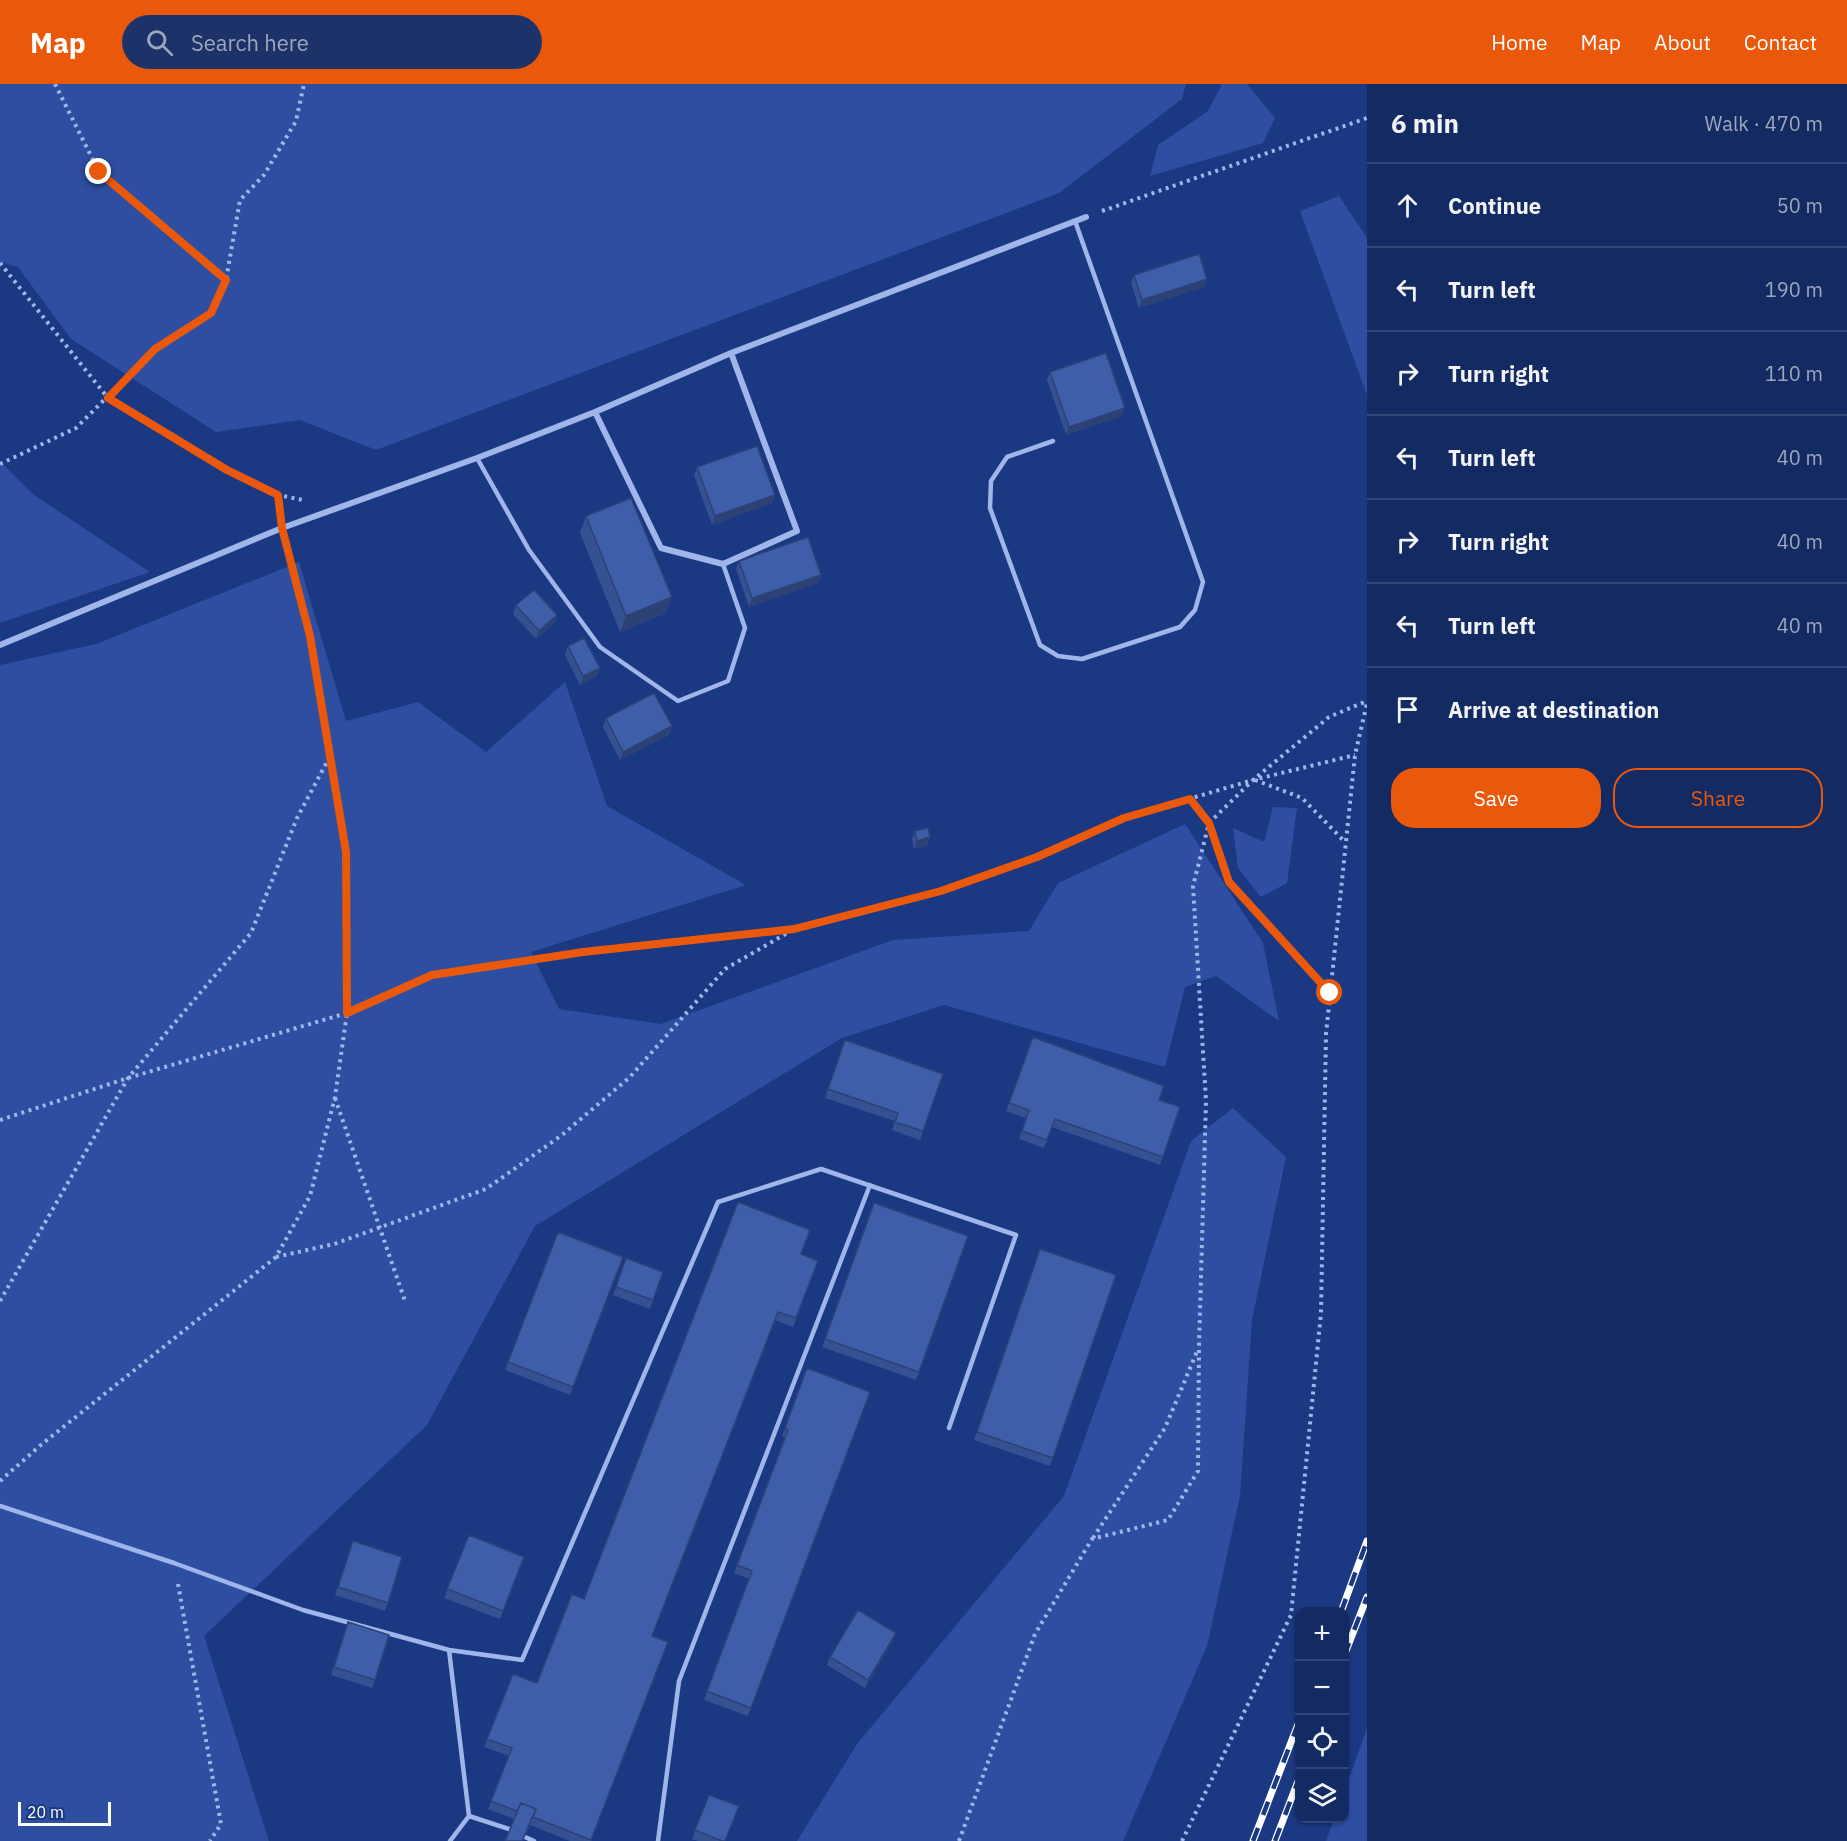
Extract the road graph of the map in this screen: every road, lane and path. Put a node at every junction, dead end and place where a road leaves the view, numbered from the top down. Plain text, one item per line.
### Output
1 (55, 84) edge
2 (304, 84) edge
3 (1367, 118) edge
4 (1086, 217) joint
5 (1075, 221) junction
6 (0, 263) edge
7 (226, 280) junction
8 (730, 352) junction
9 (108, 398) junction
10 (595, 412) junction
11 (1053, 441) dead end
12 (477, 458) junction
13 (0, 464) edge
14 (282, 528) junction
15 (723, 564) junction
16 (0, 645) edge
17 (1367, 702) edge
18 (1355, 755) junction
19 (329, 760) junction
20 (1253, 780) junction
21 (1190, 799) junction
22 (1209, 823) junction
23 (1346, 843) junction
24 (794, 929) junction
25 (1330, 993) junction
26 (347, 1013) junction
27 (128, 1078) junction
28 (335, 1097) junction
29 (0, 1120) edge
30 (870, 1185) junction
31 (379, 1227) junction
32 (276, 1257) junction
33 (0, 1301) edge
34 (405, 1301) dead end
35 (1199, 1347) junction
36 (950, 1428) dead end
37 (0, 1480) edge
38 (0, 1506) edge
39 (1092, 1539) junction
40 (174, 1563) junction
41 (449, 1650) junction
42 (469, 1816) junction
43 (512, 1830) edge
44 (525, 1837) edge
45 (210, 1841) edge
46 (450, 1841) edge
47 (534, 1841) edge
48 (658, 1841) edge
49 (958, 1841) edge
50 (1182, 1841) edge

1 - 7 path
2 - 7 path
3 - 4 path
4 - 5 street
5 - 8 street
5 - 11 lane
6 - 9 path
7 - 9 path
8 - 10 street
8 - 15 street
9 - 13 path
9 - 14 path
10 - 12 street
10 - 15 street
12 - 14 street
12 - 15 lane
14 - 16 street
14 - 19 path
17 - 18 path
17 - 20 path
18 - 20 path
18 - 23 path
19 - 26 path
19 - 27 path
20 - 21 path
20 - 22 path
20 - 23 path
21 - 22 path
21 - 24 path
22 - 25 path
22 - 35 path
23 - 25 path
24 - 26 path
24 - 31 path
25 - 50 path
26 - 27 path
26 - 28 path
27 - 29 path
27 - 33 path
28 - 31 path
28 - 32 path
30 - 36 lane
30 - 41 lane
30 - 48 lane
31 - 32 path
31 - 34 path
32 - 37 path
35 - 39 path
35 - 39 path
38 - 40 lane
39 - 49 path
40 - 41 lane
40 - 45 path
41 - 42 lane
42 - 43 lane
42 - 46 lane
44 - 47 lane

